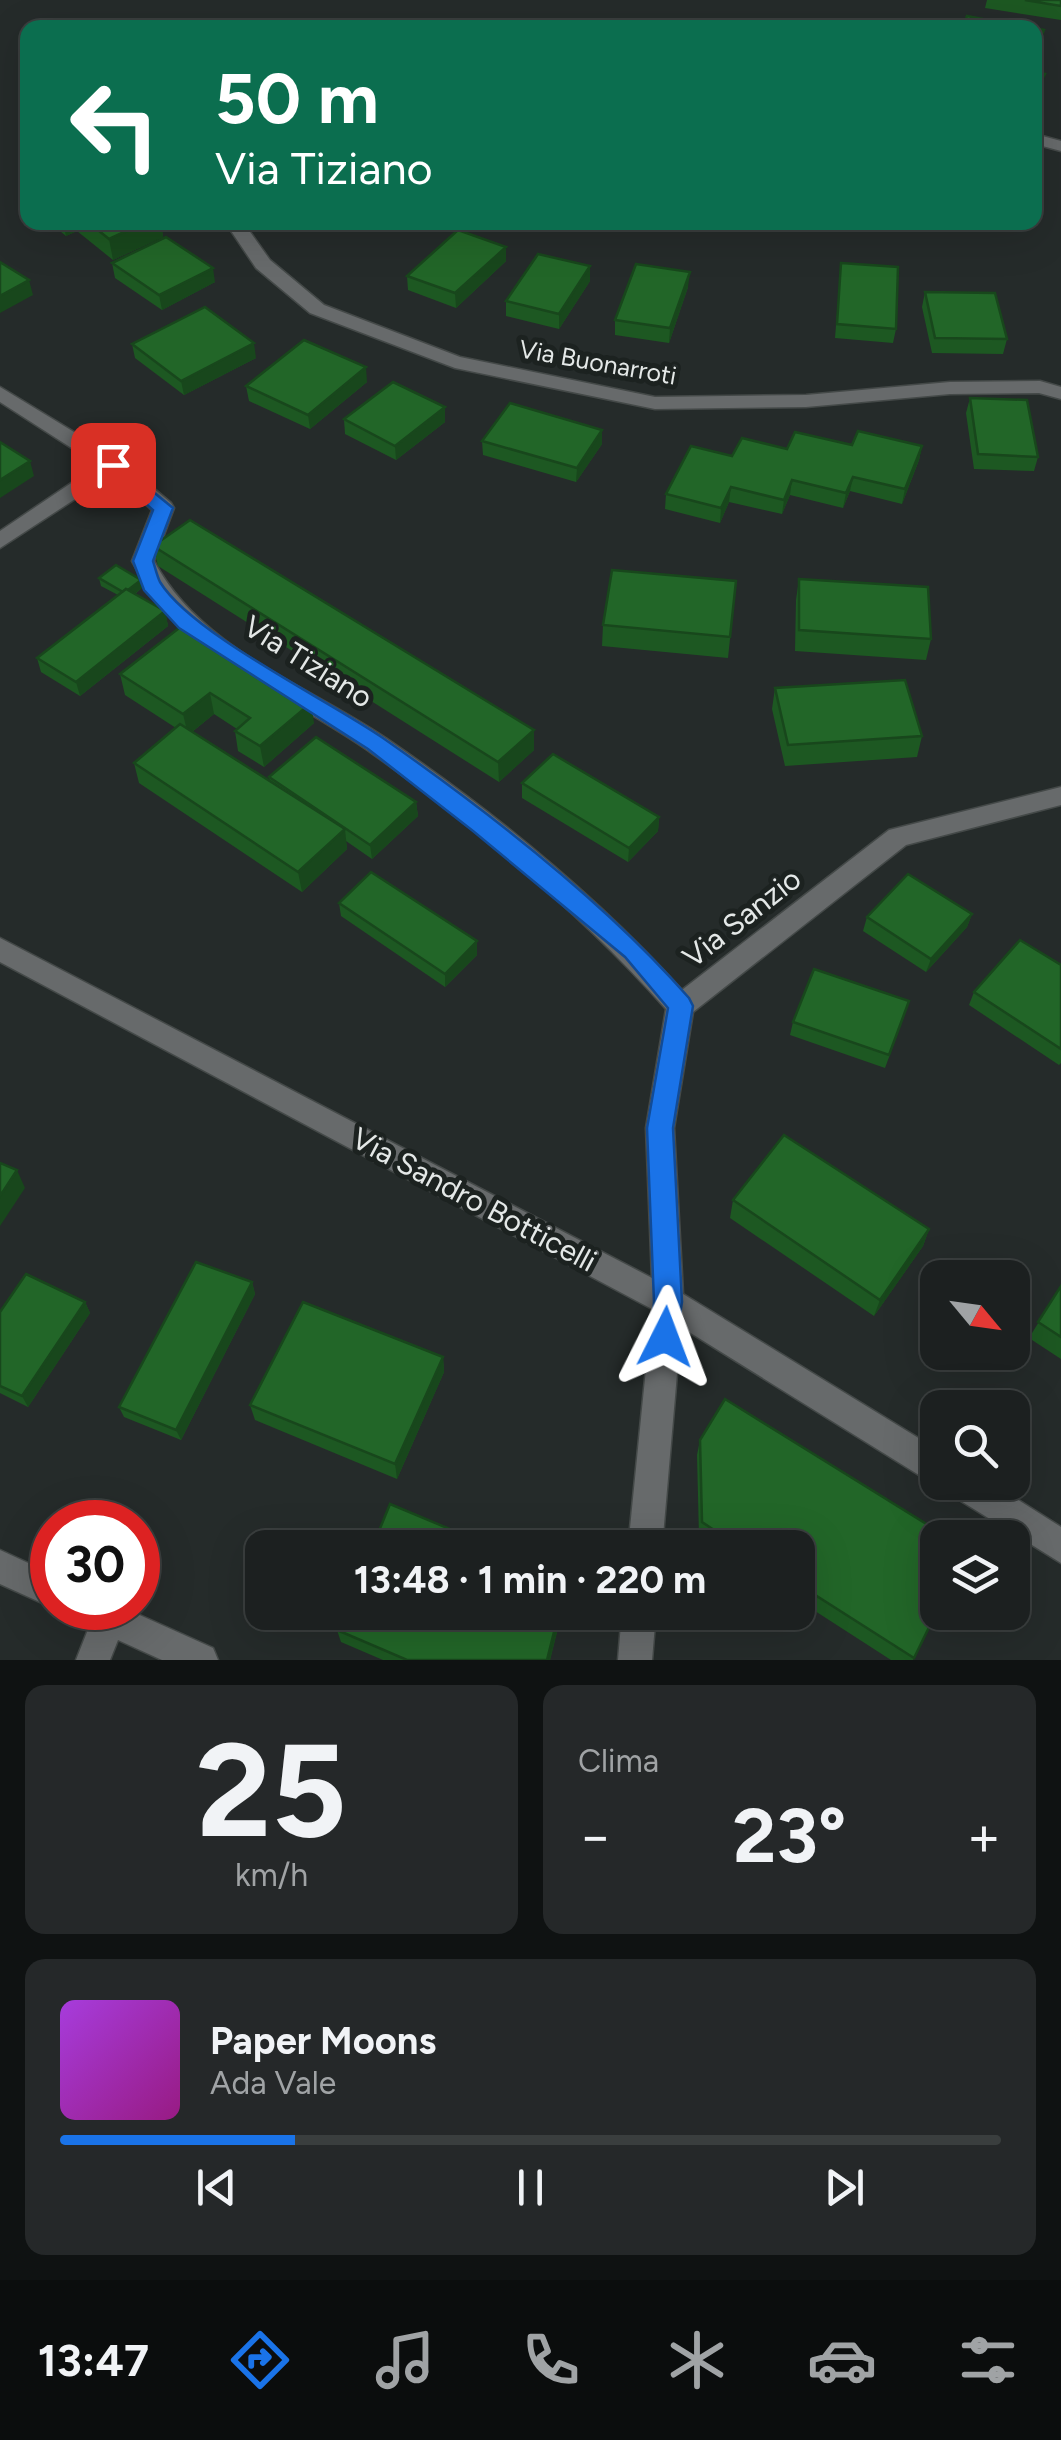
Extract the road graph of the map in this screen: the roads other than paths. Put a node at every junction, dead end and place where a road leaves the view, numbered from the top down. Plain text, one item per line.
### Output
1 (239, 230) edge
2 (1061, 393) edge
3 (0, 394) edge
4 (113, 465) junction
5 (0, 541) edge
6 (1061, 796) edge
7 (0, 949) edge
8 (680, 1006) junction
9 (668, 1302) junction
10 (920, 1458) edge
11 (988, 1500) edge
12 (647, 1530) edge
13 (1061, 1546) edge
14 (0, 1567) edge
15 (30, 1581) edge
16 (96, 1630) edge
17 (135, 1630) edge
18 (638, 1630) edge
19 (92, 1660) edge
20 (201, 1660) edge
21 (635, 1660) edge

1 - 2 street, Via Buonarroti
3 - 4 street, Via Tiziano
4 - 5 street
4 - 8 street, Via Tiziano
6 - 8 street, Via Sanzio
7 - 9 street, Via Sandro Botticelli
8 - 9 street, Via Sanzio
9 - 10 street, Via Sandro Botticelli
9 - 12 street, Via Sanzio
11 - 13 street
14 - 15 street
16 - 19 street
17 - 20 street
18 - 21 street

